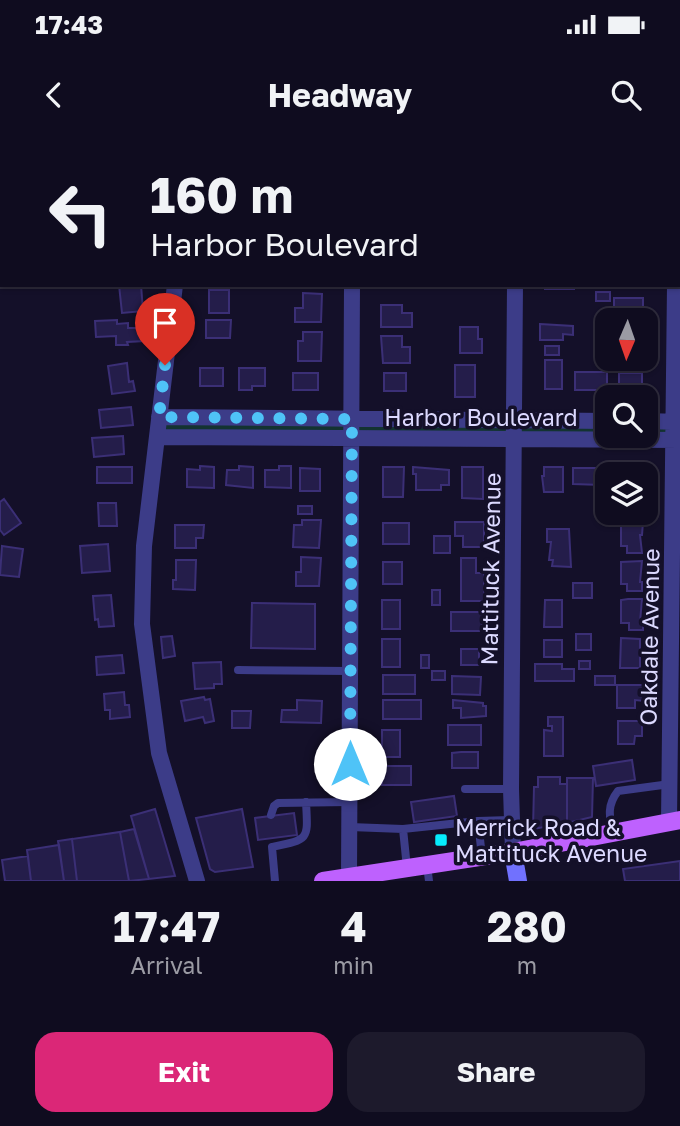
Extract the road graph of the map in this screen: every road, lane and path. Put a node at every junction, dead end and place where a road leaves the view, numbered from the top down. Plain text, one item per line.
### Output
1 (175, 287) edge
2 (352, 287) edge
3 (514, 287) edge
4 (675, 287) edge
5 (159, 417) junction
6 (352, 419) junction
7 (514, 420) junction
8 (595, 421) edge
9 (658, 421) edge
10 (677, 422) edge
11 (157, 437) junction
12 (352, 439) junction
13 (514, 439) junction
14 (677, 440) edge
15 (238, 670) dead end
16 (350, 671) junction
17 (670, 783) junction
18 (465, 789) dead end
19 (511, 789) junction
20 (306, 802) junction
21 (349, 802) junction
22 (271, 816) dead end
23 (512, 820) junction
24 (478, 821) junction
25 (675, 821) edge
26 (349, 827) junction
27 (402, 829) junction
28 (613, 833) junction
29 (513, 852) junction
30 (482, 857) junction
31 (407, 868) junction
32 (428, 873) edge
33 (349, 879) edge
34 (197, 881) edge
35 (275, 881) edge
36 (323, 881) edge
37 (518, 881) edge

1 - 5 street
2 - 6 street
3 - 7 street, Mattituck Avenue
4 - 10 street, Oakdale Avenue
5 - 6 street, Harbor Boulevard
5 - 11 street
6 - 7 street, Harbor Boulevard
6 - 12 street
7 - 8 street, Harbor Boulevard
7 - 13 street, Mattituck Avenue
9 - 10 street
10 - 14 street, Oakdale Avenue
11 - 12 street, Harbor Boulevard
11 - 34 street
12 - 13 street, Harbor Boulevard
12 - 16 street
13 - 14 street, Harbor Boulevard
13 - 19 street, Mattituck Avenue
14 - 17 street, Oakdale Avenue
15 - 16 lane
16 - 21 street
17 - 25 street, Oakdale Avenue
17 - 28 lane
18 - 19 lane
19 - 23 street, Mattituck Avenue
20 - 21 lane
20 - 22 lane
20 - 35 lane
21 - 26 street
23 - 24 lane
23 - 29 street, Mattituck Avenue
24 - 27 lane
24 - 30 lane
25 - 28 main road
26 - 27 lane
26 - 33 street
27 - 31 lane
28 - 29 main road
29 - 30 main road
29 - 37 street
30 - 32 main road
31 - 32 main road
31 - 33 main road
33 - 36 main road

